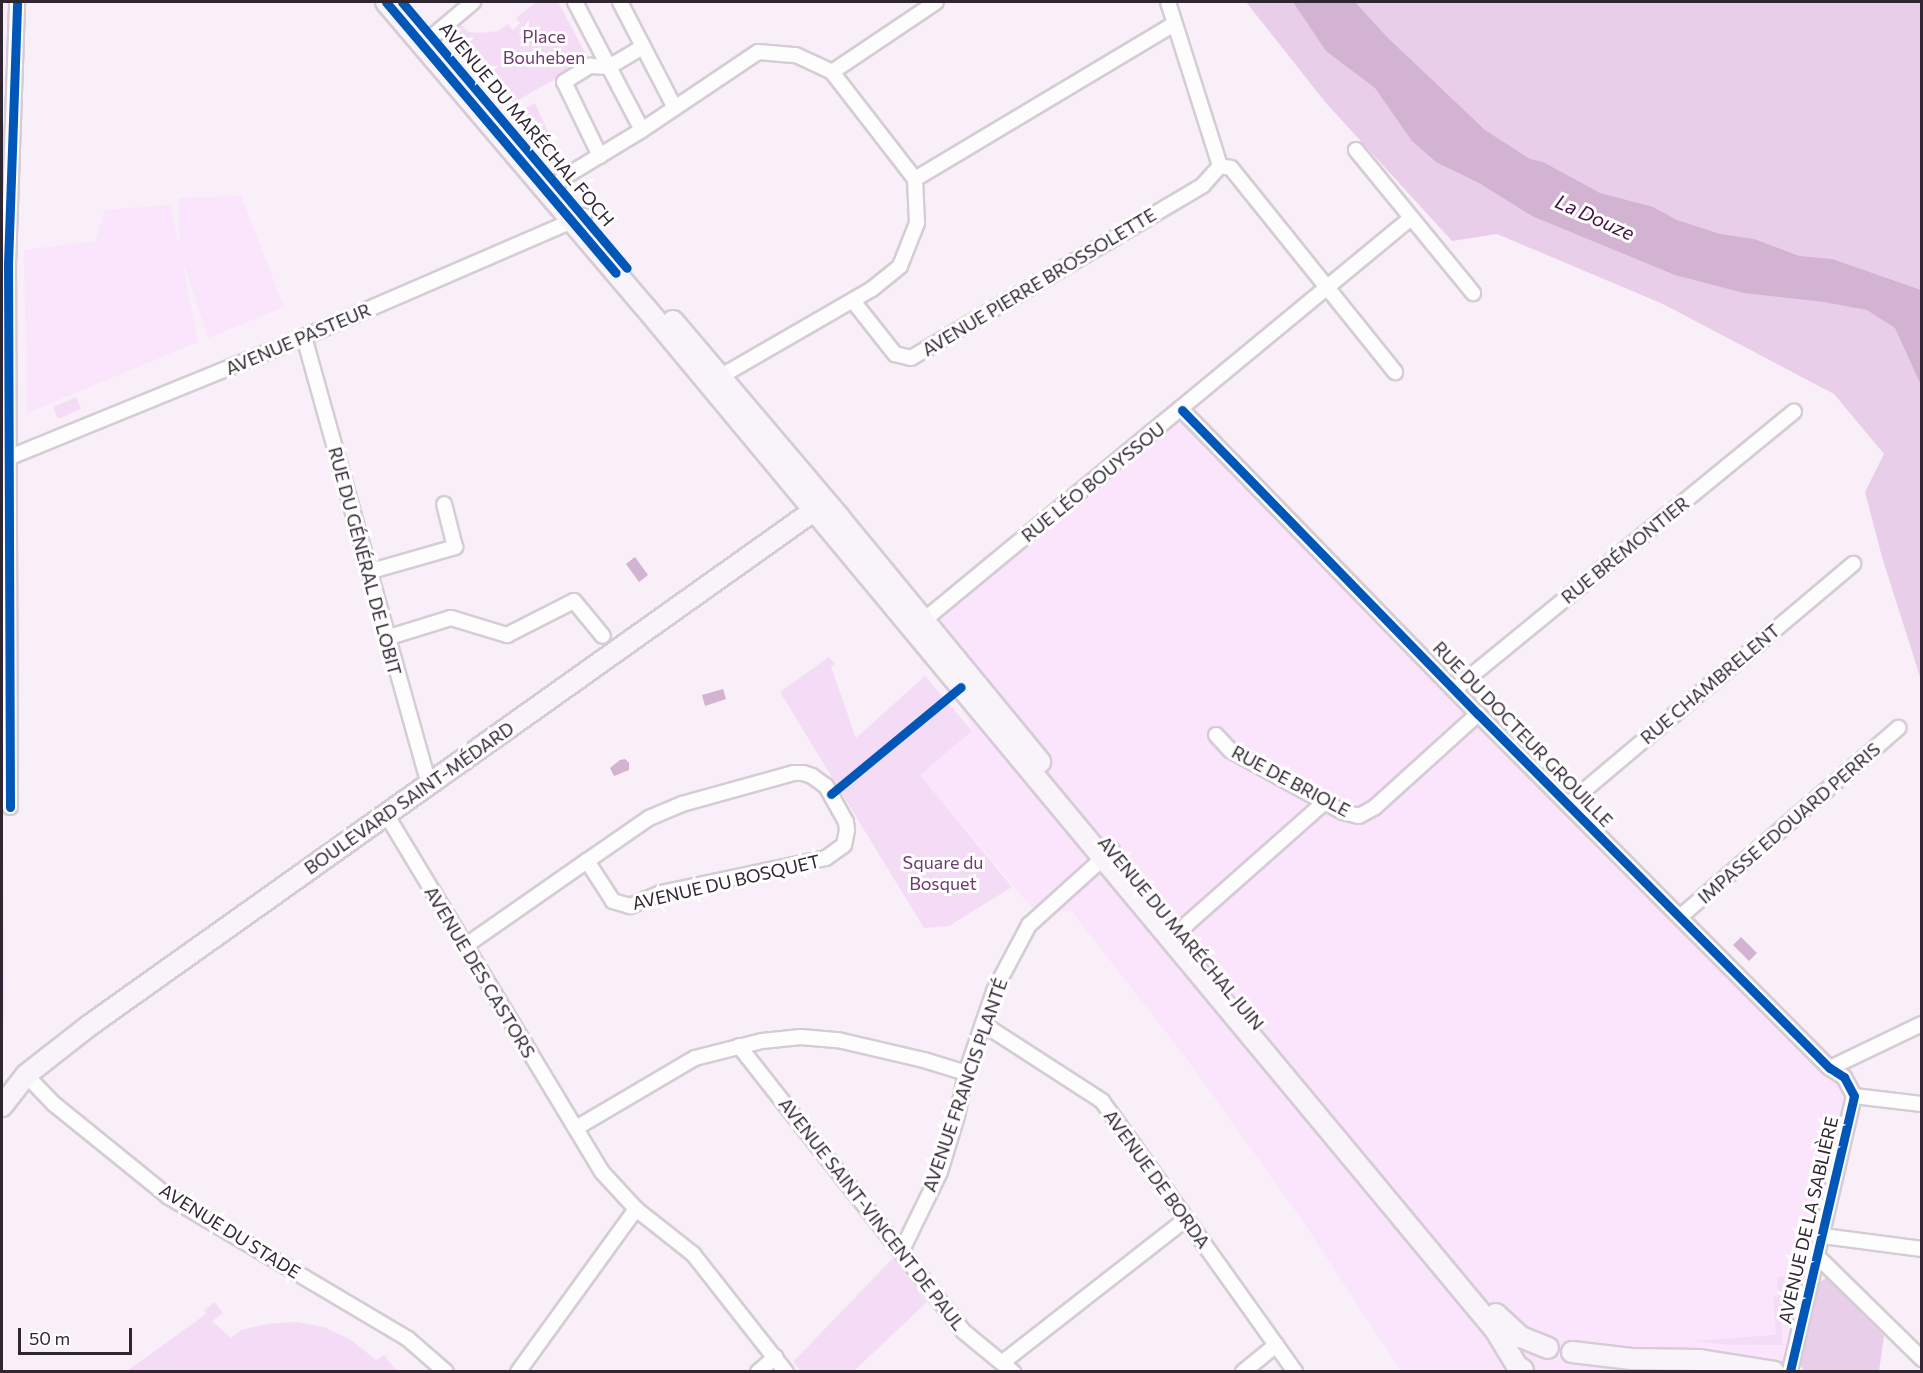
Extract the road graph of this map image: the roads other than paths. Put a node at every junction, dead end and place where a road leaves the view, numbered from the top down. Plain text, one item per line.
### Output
1 (17, 2) edge
2 (386, 2) edge
3 (402, 2) edge
4 (473, 2) edge
5 (575, 2) edge
6 (620, 2) edge
7 (936, 2) edge
8 (1168, 2) edge
9 (1174, 24) junction
10 (427, 41) junction
11 (642, 47) junction
12 (609, 67) junction
13 (832, 72) junction
14 (675, 108) junction
15 (642, 130) junction
16 (1356, 150) dead end
17 (600, 156) junction
18 (1220, 166) junction
19 (915, 179) junction
20 (552, 189) junction
21 (1411, 218) junction
22 (578, 219) junction
23 (5, 264) edge
24 (1327, 288) junction
25 (1473, 293) dead end
26 (853, 301) junction
27 (304, 337) junction
28 (1395, 372) dead end
29 (716, 383) junction
30 (1182, 410) junction
31 (1794, 411) dead end
32 (7, 452) edge
33 (444, 504) dead end
34 (820, 507) junction
35 (4, 552) edge
36 (1853, 564) dead end
37 (368, 572) junction
38 (918, 625) junction
39 (603, 636) dead end
40 (386, 638) junction
41 (1455, 689) junction
42 (1478, 714) junction
43 (1898, 728) dead end
44 (1216, 735) dead end
45 (429, 784) junction
46 (1325, 802) junction
47 (1568, 804) junction
48 (10, 807) dead end
49 (386, 814) junction
50 (1108, 854) junction
51 (587, 861) junction
52 (1680, 917) junction
53 (1178, 938) junction
54 (465, 946) junction
55 (983, 1024) junction
56 (1922, 1024) edge
57 (739, 1046) junction
58 (1830, 1068) junction
59 (966, 1073) junction
60 (26, 1075) junction
61 (1844, 1077) joint
62 (1854, 1096) junction
63 (1922, 1104) edge
64 (2, 1106) edge
65 (576, 1128) junction
66 (636, 1209) junction
67 (1186, 1219) junction
68 (1823, 1236) junction
69 (1922, 1249) edge
70 (902, 1250) junction
71 (1818, 1257) junction
72 (1276, 1345) junction
73 (1548, 1348) junction
74 (1572, 1352) junction
75 (775, 1357) junction
76 (1632, 1359) junction
77 (1922, 1359) edge
78 (1008, 1367) edge
79 (446, 1371) edge
80 (518, 1371) edge
81 (758, 1371) edge
82 (786, 1371) edge
83 (1243, 1371) edge
84 (1296, 1371) edge
85 (1523, 1371) edge
86 (1588, 1371) edge
87 (1606, 1371) edge
88 (1774, 1371) edge
89 (1790, 1371) edge

1 - 23 street
2 - 10 main road, AVENUE DU MARÉCHAL FOCH
3 - 10 main road, AVENUE DU MARÉCHAL FOCH
4 - 10 street
5 - 12 street
6 - 11 street
7 - 13 street
8 - 9 street
9 - 18 street
9 - 19 street
10 - 20 main road, AVENUE DU MARÉCHAL FOCH
11 - 12 street
11 - 14 street
12 - 15 street
12 - 17 street
13 - 14 street
13 - 19 street
14 - 15 street
15 - 17 street
16 - 21 street
17 - 20 street
18 - 24 street
18 - 26 street, AVENUE PIERRE BROSSOLETTE
19 - 26 street
20 - 22 main road, AVENUE DU MARÉCHAL FOCH
21 - 24 street, RUE LÉO BOUYSSOU
21 - 25 street
22 - 27 street, AVENUE PASTEUR
22 - 29 main road, AVENUE DU MARÉCHAL FOCH
23 - 32 street
24 - 28 street
24 - 30 street, RUE LÉO BOUYSSOU
26 - 29 street
27 - 32 street, AVENUE PASTEUR
27 - 37 street, RUE DU GÉNÉRAL DE LOBIT
29 - 34 main road, AVENUE DU MARÉCHAL FOCH
30 - 38 street, RUE LÉO BOUYSSOU
30 - 41 street, RUE DU DOCTEUR GROUILLE
31 - 41 street, RUE BRÉMONTIER
32 - 35 street
33 - 37 street
34 - 38 main road, AVENUE DU MARÉCHAL JUIN
34 - 45 main road, BOULEVARD SAINT-MÉDARD
35 - 48 street
36 - 47 street, RUE CHAMBRELENT
37 - 40 street, RUE DU GÉNÉRAL DE LOBIT
38 - 50 main road, AVENUE DU MARÉCHAL JUIN
39 - 40 street
40 - 45 street, RUE DU GÉNÉRAL DE LOBIT
41 - 42 street, RUE DU DOCTEUR GROUILLE
42 - 46 street, RUE DE BRIOLE
42 - 47 street, RUE DU DOCTEUR GROUILLE
43 - 52 street, IMPASSE EDOUARD PERRIS
44 - 46 street, RUE DE BRIOLE
45 - 49 main road, BOULEVARD SAINT-MÉDARD
46 - 53 street
47 - 52 street, RUE DU DOCTEUR GROUILLE
49 - 54 street, AVENUE DES CASTORS
49 - 60 main road, BOULEVARD SAINT-MÉDARD
50 - 53 main road, AVENUE DU MARÉCHAL JUIN
50 - 55 street, AVENUE FRANCIS PLANTÉ
51 - 51 street, AVENUE DU BOSQUET
51 - 54 street, AVENUE DU BOSQUET
52 - 58 street, RUE DU DOCTEUR GROUILLE
53 - 73 main road, AVENUE DU MARÉCHAL JUIN
53 - 85 main road, AVENUE DU MARÉCHAL JUIN
54 - 65 street, AVENUE DES CASTORS
55 - 59 street, AVENUE FRANCIS PLANTÉ
55 - 67 street, AVENUE DE BORDA
56 - 58 street
57 - 59 street
57 - 65 street
57 - 70 street, AVENUE SAINT-VINCENT DE PAUL
58 - 61 street, RUE DU DOCTEUR GROUILLE
59 - 70 street, AVENUE FRANCIS PLANTÉ
60 - 64 main road, BOULEVARD SAINT-MÉDARD
60 - 79 street, AVENUE DU STADE
61 - 62 street, AVENUE DE LA SABLIÈRE
62 - 63 street
62 - 68 street, AVENUE DE LA SABLIÈRE
65 - 66 street, AVENUE DES CASTORS
66 - 75 street, AVENUE DES CASTORS
66 - 80 street
67 - 72 street, AVENUE DE BORDA
67 - 78 street
68 - 69 street
68 - 71 street, AVENUE DE LA SABLIÈRE
70 - 78 street, AVENUE SAINT-VINCENT DE PAUL
71 - 77 street
71 - 89 street, AVENUE DE LA SABLIÈRE
72 - 83 street
72 - 84 street, AVENUE DE BORDA
73 - 74 main road, AVENUE DU MARÉCHAL JUIN
73 - 85 main road
74 - 76 main road, AVENUE DU MARÉCHAL JUIN
74 - 86 main road
75 - 81 street
75 - 82 street, AVENUE DES CASTORS
76 - 87 main road
76 - 88 main road, AVENUE DU MARÉCHAL JUIN

